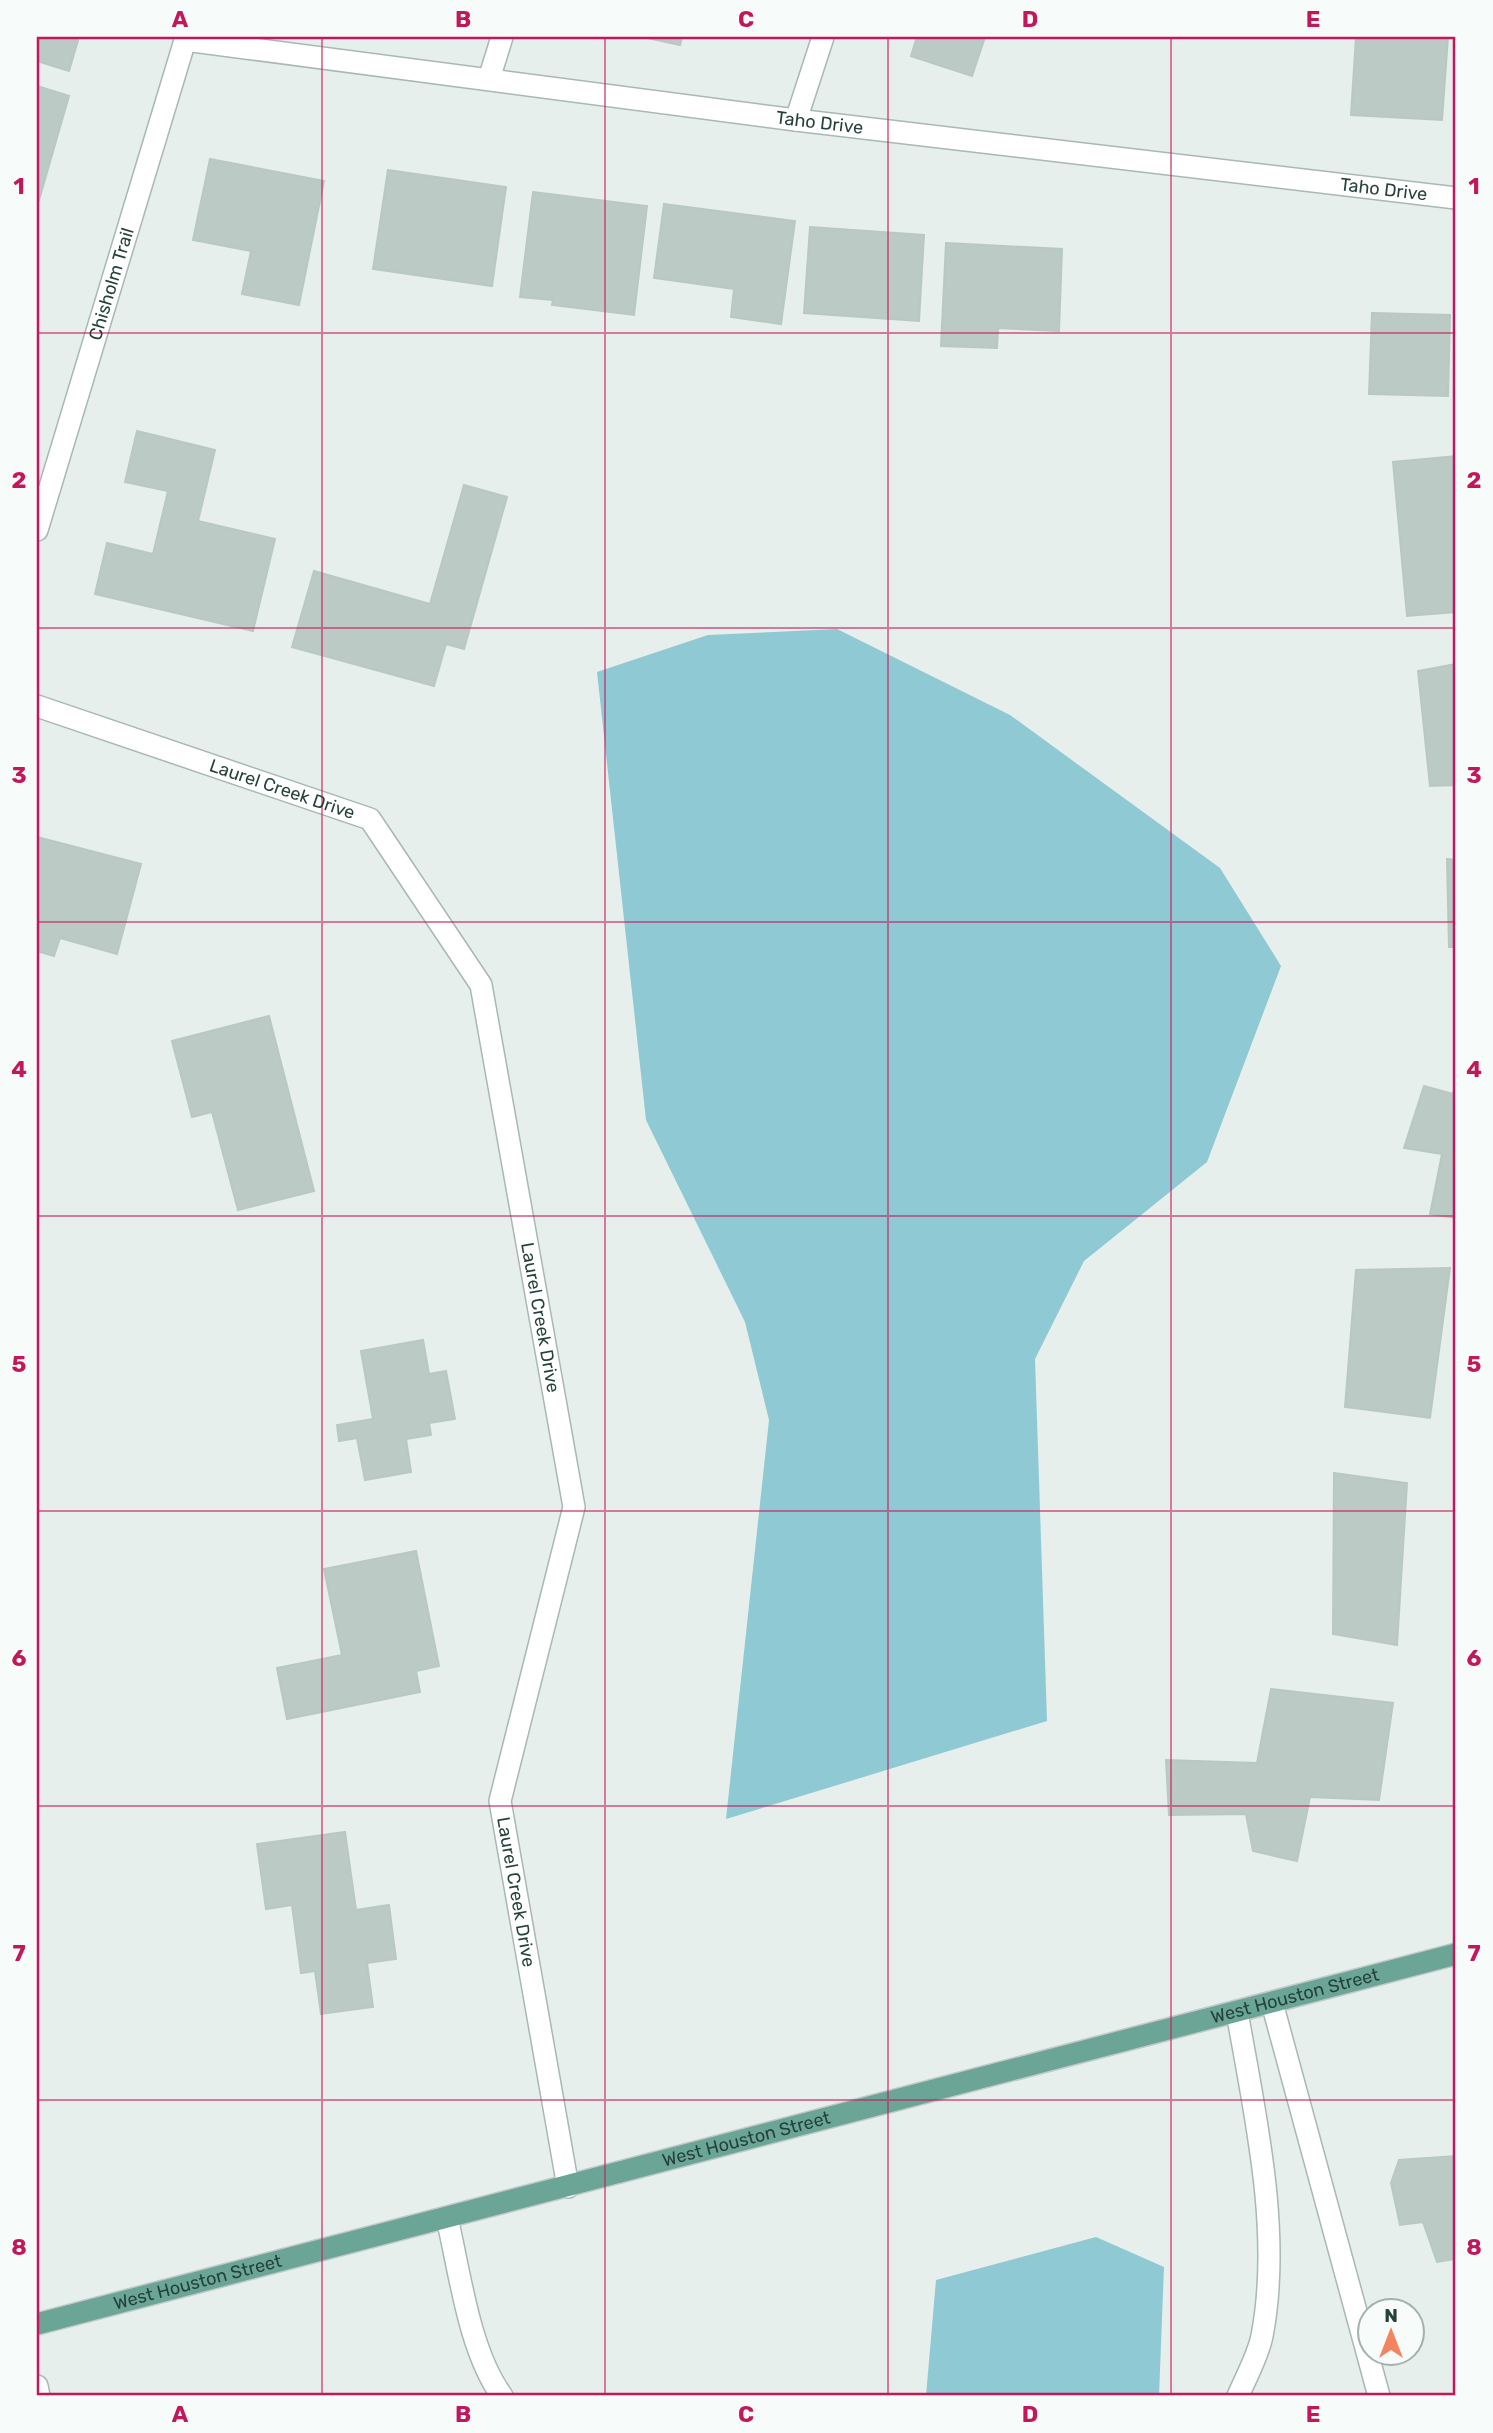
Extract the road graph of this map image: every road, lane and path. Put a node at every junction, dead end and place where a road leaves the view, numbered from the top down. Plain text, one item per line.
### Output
1 (502, 37) edge
2 (823, 37) edge
3 (186, 38) edge
4 (489, 79) junction
5 (796, 120) junction
6 (1456, 198) edge
7 (37, 530) edge
8 (37, 706) edge
9 (1456, 1954) edge
10 (1272, 2003) junction
11 (1237, 2012) junction
12 (568, 2188) junction
13 (447, 2218) junction
14 (37, 2324) edge
15 (37, 2386) edge
16 (39, 2396) edge
17 (502, 2396) edge
18 (1238, 2396) edge
19 (1378, 2396) edge

1 - 4 street
2 - 5 street
3 - 4 street, Taho Drive
3 - 7 street, Chisholm Trail
4 - 5 street, Taho Drive
5 - 6 street, Taho Drive
8 - 12 street, Laurel Creek Drive
9 - 10 main road, West Houston Street
10 - 11 main road, West Houston Street
10 - 19 street
11 - 12 main road, West Houston Street
11 - 18 street
12 - 13 main road, West Houston Street
13 - 14 main road, West Houston Street
13 - 17 street
15 - 16 street

